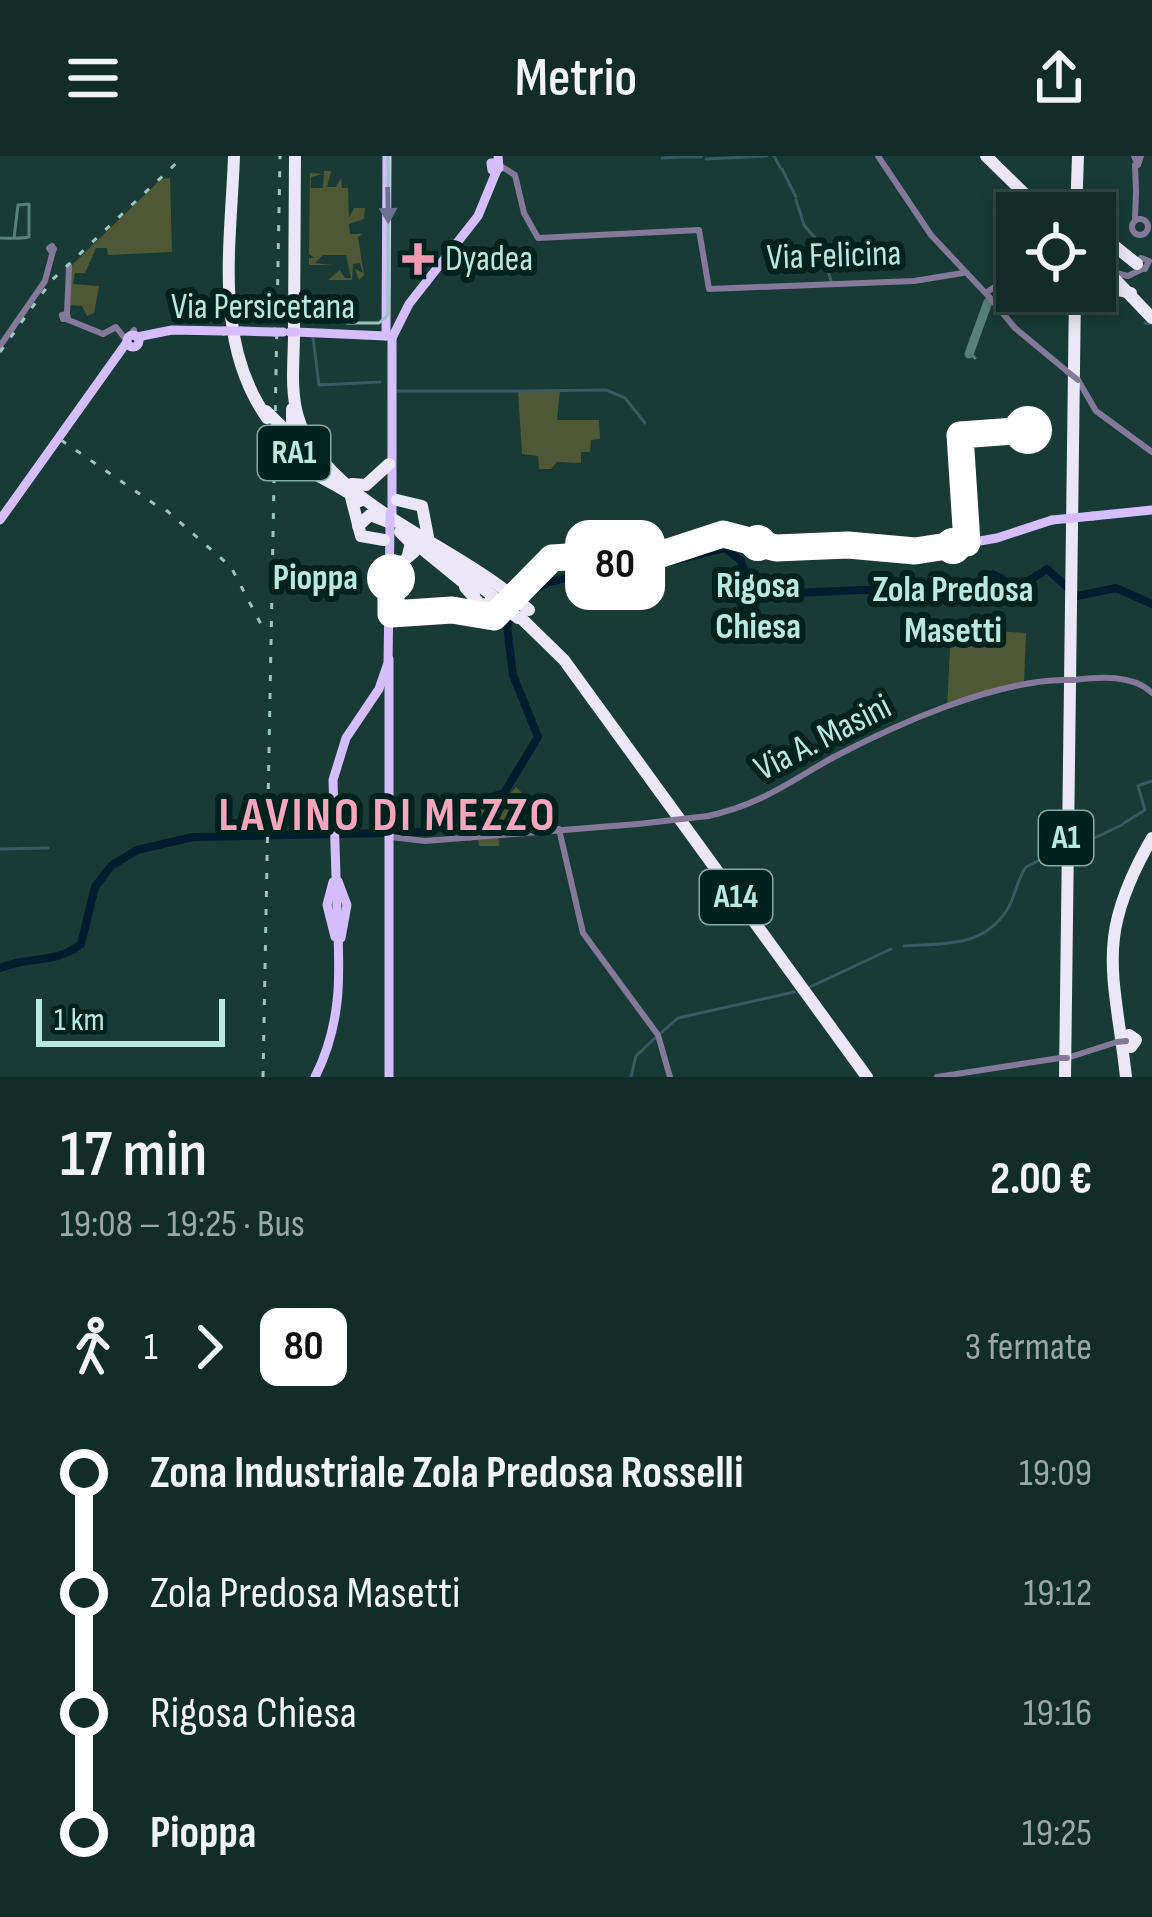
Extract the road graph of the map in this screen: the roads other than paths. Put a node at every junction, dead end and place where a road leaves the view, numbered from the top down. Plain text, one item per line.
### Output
1 (236, 156) edge
2 (294, 156) edge
3 (387, 156) edge
4 (878, 156) edge
5 (984, 156) edge
6 (1077, 156) edge
7 (1137, 160) edge
8 (497, 165) edge
9 (1019, 192) edge
10 (1076, 192) edge
11 (1138, 221) junction
12 (1135, 234) junction
13 (1146, 234) junction
14 (1142, 265) edge
15 (963, 272) junction
16 (1116, 279) edge
17 (1116, 280) edge
18 (996, 287) edge
19 (1116, 289) edge
20 (987, 294) junction
21 (1136, 298) junction
22 (1074, 312) edge
23 (1152, 317) edge
24 (290, 332) junction
25 (389, 335) junction
26 (134, 338) junction
27 (0, 346) edge
28 (1150, 449) edge
29 (315, 462) junction
30 (388, 464) joint
31 (335, 481) junction
32 (1152, 510) edge
33 (424, 513) junction
34 (0, 520) edge
35 (391, 522) junction
36 (358, 527) junction
37 (441, 559) junction
38 (473, 572) junction
39 (497, 598) junction
40 (395, 611) junction
41 (522, 615) junction
42 (382, 690) junction
43 (1152, 693) edge
44 (561, 830) junction
45 (387, 834) junction
46 (1152, 838) edge
47 (335, 864) junction
48 (337, 910) junction
49 (340, 956) junction
50 (1115, 1007) junction
51 (1125, 1041) edge
52 (316, 1077) edge
53 (389, 1077) edge
54 (670, 1077) edge
55 (865, 1077) edge
56 (937, 1077) edge
57 (1064, 1077) edge
58 (1126, 1077) edge

1 - 29 highway, A14, bridge
2 - 24 highway
3 -> 25 main road
4 - 15 street
5 - 9 highway
6 - 10 highway
7 - 11 street
8 - 15 street, Via Felicina
8 - 25 main road
11 - 12 street
11 - 13 street
12 - 13 street
12 - 14 street
13 - 14 street
15 - 20 street
16 - 21 highway
17 - 23 highway
18 - 20 street
19 - 21 highway
20 - 28 street, bridge
21 - 23 highway
22 - 57 highway, A1
24 - 25 main road, Via Persicetana
24 - 26 main road, Via Persicetana, bridge
24 - 31 highway, RA1
25 - 30 main road
25 - 35 main road
26 - 27 street
26 - 34 main road, Via Persicetana
29 - 37 highway, A14
29 - 37 highway, A14
30 - 35 highway
31 - 35 highway, RA1
31 - 35 highway
31 - 36 highway
32 - 40 main road, bridge
33 - 35 highway
33 - 35 highway
33 - 37 highway
35 - 36 highway
35 - 36 highway
35 - 37 highway, RA1
35 - 37 highway
35 - 40 main road
35 - 40 main road
37 - 38 highway
37 - 38 highway
37 - 39 highway, A14
37 - 39 highway, A14
37 - 39 highway
38 - 39 highway
39 - 41 highway, A14, bridge
40 - 42 main road
41 - 55 highway, A14
41 - 55 highway, A14
42 - 45 main road
42 - 47 main road
43 - 44 street, Via A. Masini, bridge
44 - 45 street, Via A. Masini
44 - 54 street
45 - 53 main road
46 - 50 highway
47 - 48 main road
47 - 48 main road
48 - 49 main road
48 - 49 main road
49 - 52 main road
50 - 51 highway
50 - 58 highway
51 - 56 street
51 - 58 highway

